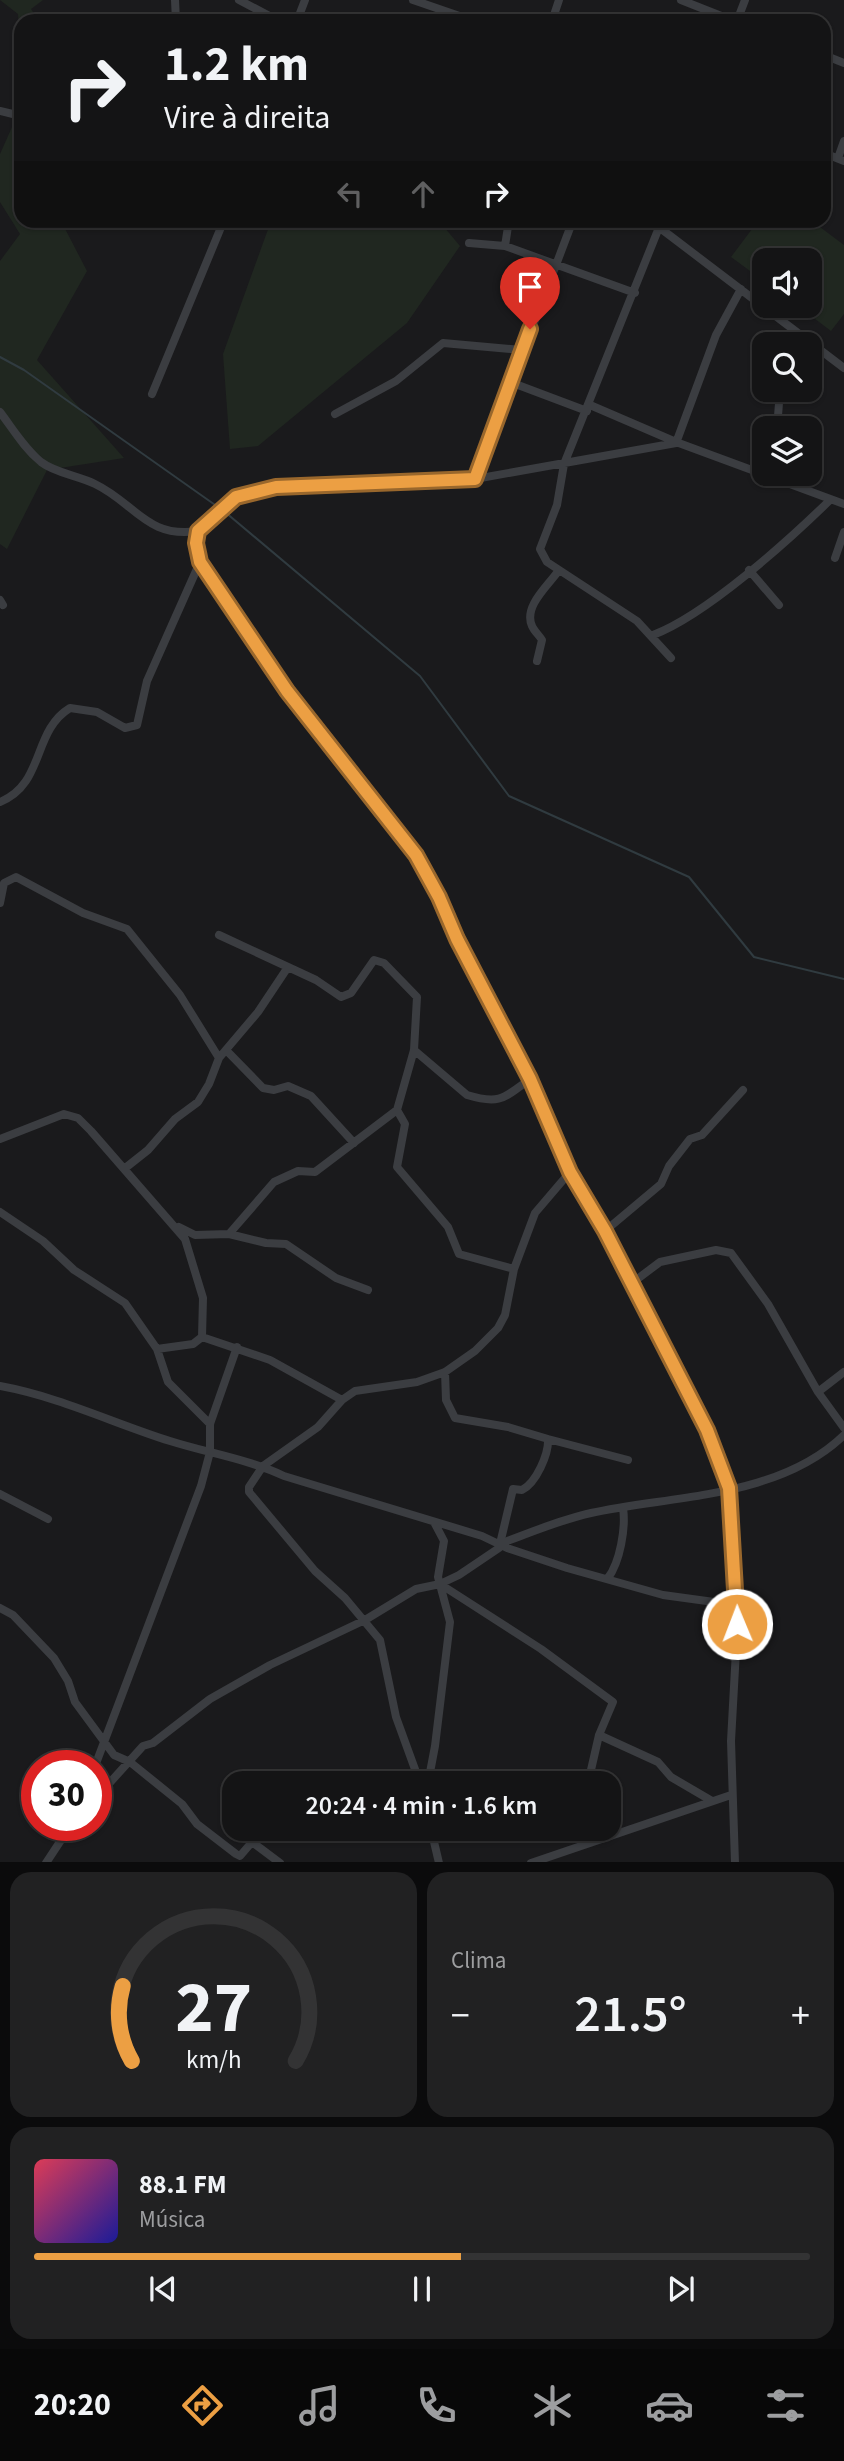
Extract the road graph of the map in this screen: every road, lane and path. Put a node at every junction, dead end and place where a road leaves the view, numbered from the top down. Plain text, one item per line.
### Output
1 (239, 0) edge
2 (413, 0) edge
3 (681, 0) edge
4 (266, 14) edge
5 (454, 14) edge
6 (718, 14) edge
7 (844, 141) edge
8 (841, 159) edge
9 (221, 228) edge
10 (508, 228) edge
11 (570, 228) edge
12 (659, 228) edge
13 (666, 228) edge
14 (468, 243) dead end
15 (505, 246) junction
16 (556, 264) junction
17 (741, 289) junction
18 (635, 293) junction
19 (796, 332) edge
20 (521, 350) junction
21 (822, 352) edge
22 (844, 368) edge
23 (510, 382) junction
24 (152, 394) dead end
25 (589, 408) junction
26 (0, 412) edge
27 (335, 414) dead end
28 (676, 442) junction
29 (564, 464) junction
30 (752, 469) edge
31 (475, 479) junction
32 (797, 486) edge
33 (830, 499) junction
34 (844, 504) edge
35 (198, 531) junction
36 (844, 532) edge
37 (835, 558) dead end
38 (200, 562) junction
39 (558, 570) junction
40 (749, 570) junction
41 (779, 605) dead end
42 (653, 635) junction
43 (671, 658) dead end
44 (537, 661) dead end
45 (0, 802) edge
46 (0, 903) edge
47 (219, 935) dead end
48 (288, 967) junction
49 (226, 1050) junction
50 (414, 1050) junction
51 (219, 1058) junction
52 (530, 1079) junction
53 (743, 1090) dead end
54 (397, 1110) junction
55 (0, 1139) edge
56 (354, 1143) junction
57 (124, 1169) junction
58 (570, 1172) junction
59 (0, 1212) edge
60 (173, 1224) junction
61 (605, 1231) junction
62 (229, 1234) junction
63 (514, 1269) junction
64 (632, 1283) junction
65 (368, 1290) dead end
66 (202, 1337) junction
67 (237, 1347) junction
68 (157, 1349) junction
69 (445, 1372) junction
70 (844, 1372) edge
71 (0, 1386) edge
72 (818, 1392) junction
73 (342, 1400) junction
74 (210, 1424) junction
75 (844, 1428) edge
76 (844, 1435) edge
77 (548, 1439) junction
78 (840, 1445) edge
79 (210, 1452) junction
80 (628, 1460) dead end
81 (263, 1466) junction
82 (729, 1488) junction
83 (0, 1494) edge
84 (623, 1508) junction
85 (48, 1519) dead end
86 (433, 1522) junction
87 (499, 1544) junction
88 (608, 1578) junction
89 (440, 1584) junction
90 (0, 1608) edge
91 (738, 1614) junction
92 (365, 1620) junction
93 (599, 1735) junction
94 (104, 1739) junction
95 (100, 1750) edge
96 (130, 1762) junction
97 (416, 1771) edge
98 (430, 1771) edge
99 (591, 1771) edge
100 (112, 1781) edge
101 (731, 1795) junction
102 (712, 1801) junction
103 (60, 1841) edge
104 (434, 1841) edge
105 (583, 1843) joint
106 (47, 1862) edge
107 (279, 1862) edge
108 (439, 1862) edge
109 (534, 1862) edge
110 (734, 1862) edge

1 - 4 street
2 - 5 street
3 - 6 street
7 - 8 street
9 - 24 street
10 - 15 street
11 - 16 street
12 - 18 street
13 - 17 street
14 - 15 street
15 - 16 street
16 - 18 street
16 - 20 street
17 - 19 street
17 - 28 street
18 - 25 street
20 - 23 street
20 - 27 street
21 - 22 street
23 - 25 street
23 - 31 street
25 - 28 street
25 - 29 street
26 - 35 street
28 - 29 street
28 - 30 street
29 - 31 street
29 - 39 street
31 - 35 street
32 - 33 street
33 - 34 street
33 - 40 street
35 - 38 street
36 - 37 street
38 - 45 street
38 - 52 street
39 - 42 street
39 - 44 street
40 - 41 street
40 - 42 street
42 - 43 street
46 - 51 street
47 - 48 street
48 - 49 street
48 - 50 street
49 - 51 street
49 - 56 street
50 - 52 street
50 - 54 street
51 - 57 street
52 - 58 street
53 - 61 street
54 - 56 street
54 - 63 street
55 - 57 street
56 - 62 street
57 - 60 street
58 - 61 street
58 - 63 street
59 - 68 street
60 - 62 street
60 - 66 street
61 - 64 street
62 - 65 street
63 - 69 street
64 - 72 street
64 - 82 street
66 - 67 street
66 - 68 street
67 - 73 street
67 - 74 street
68 - 74 street
69 - 73 street
69 - 77 street
70 - 72 street
71 - 79 street
72 - 75 street
73 - 81 street
74 - 79 street
76 - 78 street
77 - 80 street
77 - 87 street
78 - 82 street
79 - 81 street
79 - 94 street
81 - 86 street
81 - 92 street
82 - 84 street
82 - 91 street
83 - 85 street
84 - 87 street
84 - 88 street
86 - 87 street
86 - 89 street
87 - 88 street
87 - 89 street
88 - 91 street
89 - 92 street
89 - 93 street
89 - 98 street
90 - 94 street
91 - 101 street
92 - 96 street
92 - 97 street
93 - 99 street
93 - 102 street
94 - 95 street
94 - 96 street
96 - 100 street
96 - 107 street
101 - 102 street
101 - 110 street
102 - 105 street
103 - 106 street
104 - 108 street
105 - 109 street

